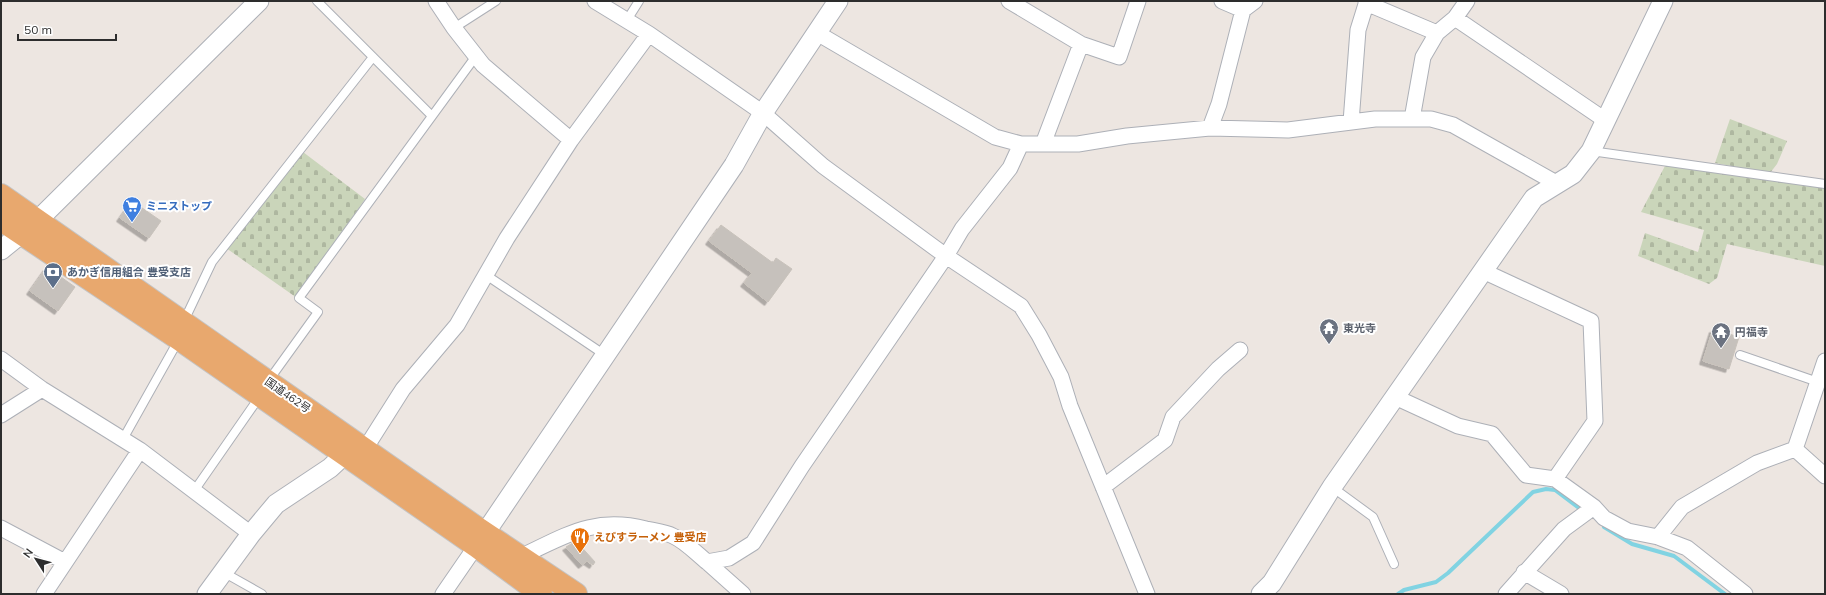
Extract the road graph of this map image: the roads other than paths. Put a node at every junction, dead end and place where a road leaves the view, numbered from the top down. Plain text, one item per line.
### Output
1 (259, 1) edge
2 (317, 1) edge
3 (436, 1) edge
4 (496, 1) edge
5 (595, 1) edge
6 (639, 1) edge
7 (838, 1) edge
8 (1009, 1) edge
9 (1138, 1) edge
10 (1222, 1) edge
11 (1467, 1) edge
12 (1663, 1) edge
13 (1367, 2) edge
14 (1249, 5) edge
15 (1454, 18) junction
16 (627, 20) junction
17 (454, 28) junction
18 (817, 33) junction
19 (1437, 33) junction
20 (649, 34) junction
21 (1081, 44) junction
22 (476, 56) junction
23 (373, 57) junction
24 (763, 113) junction
25 (432, 116) junction
26 (1412, 119) junction
27 (1605, 120) junction
28 (1351, 122) junction
29 (1210, 128) junction
30 (571, 140) junction
31 (1021, 144) junction
32 (1043, 144) junction
33 (1591, 151) junction
34 (1558, 184) junction
35 (1825, 184) edge
36 (1, 195) edge
37 (1, 220) edge
38 (38, 220) junction
39 (20, 233) junction
40 (1, 250) edge
41 (946, 256) junction
42 (1483, 271) junction
43 (486, 275) junction
44 (181, 330) junction
45 (1240, 350) dead end
46 (605, 355) junction
47 (1740, 355) dead end
48 (1, 359) edge
49 (1825, 361) edge
50 (1818, 382) junction
51 (42, 389) junction
52 (264, 389) junction
53 (1395, 397) junction
54 (1, 415) edge
55 (123, 439) junction
56 (1795, 449) junction
57 (140, 450) junction
58 (366, 450) junction
59 (344, 455) junction
60 (1825, 476) edge
61 (1555, 479) junction
62 (1103, 486) junction
63 (1332, 487) junction
64 (194, 491) junction
65 (1594, 507) junction
66 (1, 528) edge
67 (251, 534) junction
68 (1658, 537) junction
69 (480, 540) junction
70 (522, 556) junction
71 (64, 562) junction
72 (707, 562) junction
73 (1394, 564) dead end
74 (223, 572) junction
75 (1524, 572) junction
76 (44, 594) edge
77 (207, 594) edge
78 (262, 594) edge
79 (443, 594) edge
80 (541, 594) edge
81 (576, 594) edge
82 (743, 594) edge
83 (1147, 594) edge
84 (1261, 594) edge
85 (1506, 594) edge
86 (1561, 594) edge
87 (1746, 594) edge

1 - 38 street
2 - 23 lane
3 - 17 street
4 - 17 lane
5 - 16 street
6 - 16 lane
7 - 18 street
8 - 21 street
9 - 21 street
10 - 14 street
11 - 15 street
12 - 27 street
13 - 19 street
13 - 28 street
14 - 29 street
15 - 19 street
15 - 27 street
16 - 20 street
17 - 22 street
18 - 24 street
18 - 31 street
19 - 26 street
20 - 24 street
20 - 30 street
21 - 32 street
22 - 25 lane
22 - 30 street
23 - 25 lane
23 - 44 lane
24 - 41 street
24 - 46 street
25 - 52 lane
26 - 28 street
26 - 34 street
27 - 33 street
28 - 29 street
29 - 32 street
30 - 43 street
31 - 32 street
31 - 41 street
33 - 34 street
33 - 35 lane
34 - 42 street
36 - 38 highway, 国道462号
37 - 39 highway, 国道462号
38 - 39 street
38 - 44 highway, 国道462号
39 - 40 street
39 - 44 highway, 国道462号
41 - 62 street
41 - 72 street
42 - 53 street
42 - 61 street
43 - 46 lane
43 - 58 street
44 - 52 highway, 国道462号
44 - 55 lane
45 - 62 street
46 - 69 street
47 - 50 lane
48 - 51 street
49 - 50 street
50 - 56 street
51 - 54 street
51 - 55 street
52 - 58 highway, 国道462号
52 - 59 highway, 国道462号
52 - 64 lane
53 - 61 street
53 - 63 street
55 - 57 street
56 - 60 street
56 - 68 street
57 - 64 street
57 - 71 street
58 - 69 highway, 国道462号
59 - 67 street
59 - 69 highway, 国道462号
61 - 65 street
62 - 83 street
63 - 73 lane
63 - 84 street
64 - 67 street
65 - 68 street
65 - 75 street
66 - 71 street
67 - 74 street
68 - 87 street
69 - 70 highway, 国道462号
69 - 79 street
69 - 80 highway, 国道462号
70 - 72 street
70 - 81 highway, 国道462号
71 - 76 street
72 - 82 street
74 - 77 street
74 - 78 lane
75 - 85 street
75 - 86 street

